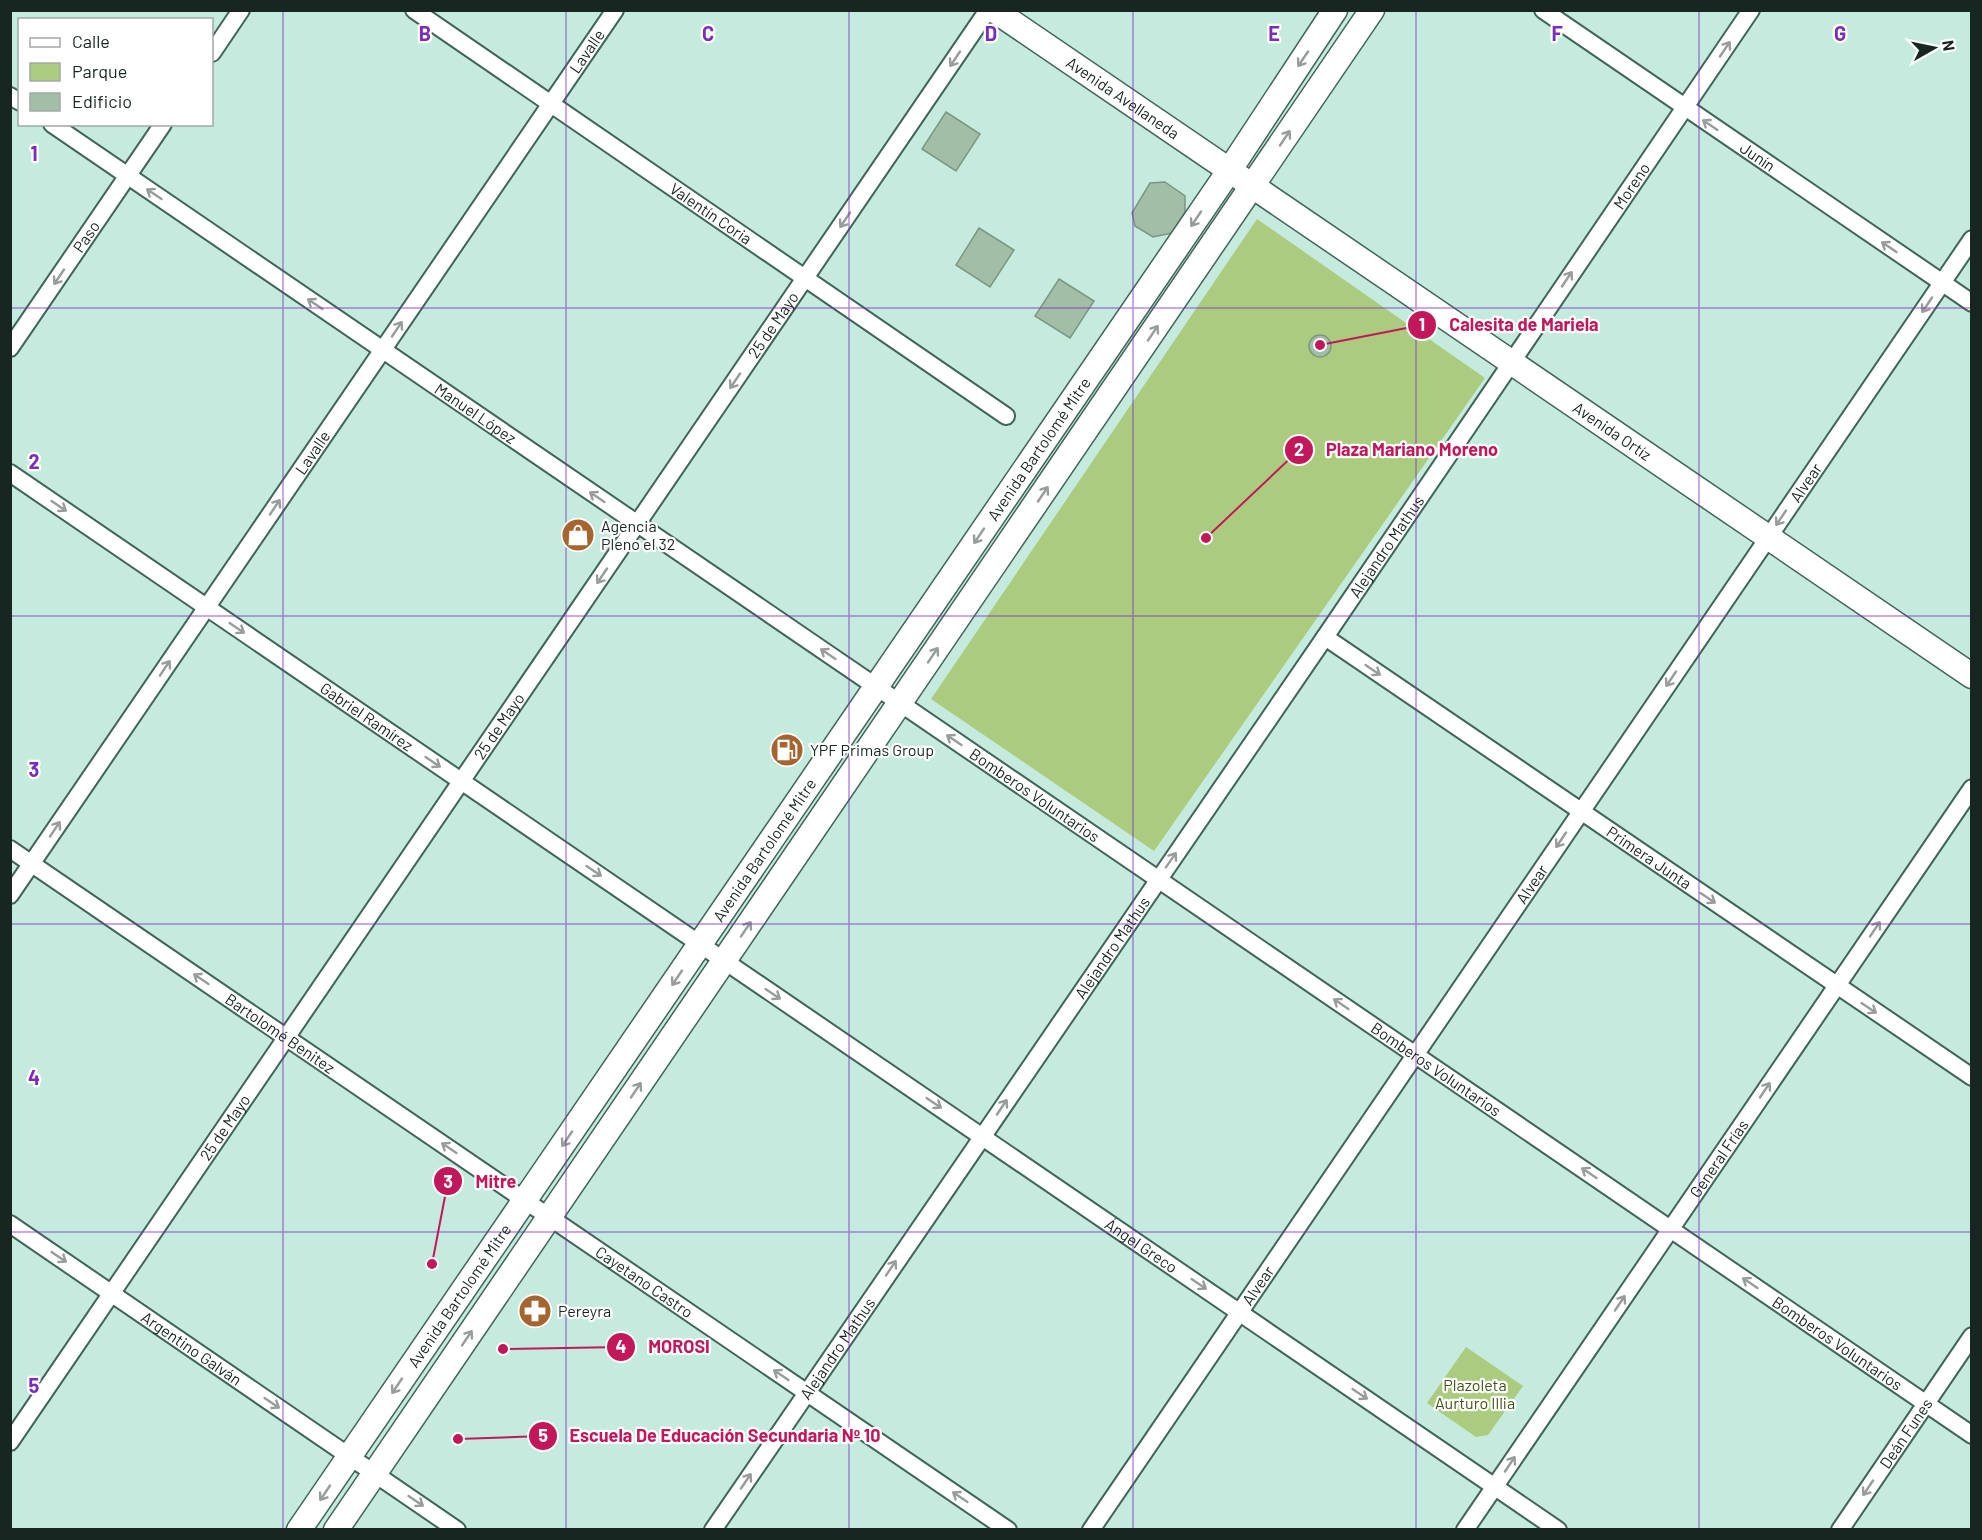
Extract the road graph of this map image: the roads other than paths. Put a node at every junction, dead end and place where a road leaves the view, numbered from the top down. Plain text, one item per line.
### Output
1 (241, 10) edge
2 (414, 10) edge
3 (615, 10) edge
4 (988, 10) edge
5 (994, 10) edge
6 (1335, 10) edge
7 (1372, 10) edge
8 (1543, 10) edge
9 (1751, 10) edge
10 (213, 52) edge
11 (551, 104) junction
12 (1685, 107) junction
13 (55, 126) edge
14 (162, 126) edge
15 (1229, 171) junction
16 (128, 176) junction
17 (1252, 187) junction
18 (1971, 239) edge
19 (806, 278) junction
20 (1942, 283) junction
21 (1971, 303) edge
22 (10, 348) edge
23 (383, 350) junction
24 (1510, 362) junction
25 (1006, 416) dead end
26 (10, 473) edge
27 (637, 524) junction
28 (1768, 538) junction
29 (207, 607) junction
30 (1325, 638) junction
31 (1971, 676) edge
32 (876, 687) junction
33 (900, 703) junction
34 (462, 781) junction
35 (1971, 788) edge
36 (1581, 812) junction
37 (10, 849) edge
38 (32, 863) junction
39 (1157, 879) junction
40 (10, 895) edge
41 (700, 944) junction
42 (724, 961) junction
43 (1837, 986) junction
44 (287, 1037) junction
45 (1414, 1054) junction
46 (1971, 1077) edge
47 (982, 1136) junction
48 (525, 1200) junction
49 (549, 1216) junction
50 (10, 1224) edge
51 (1670, 1229) junction
52 (112, 1293) junction
53 (1239, 1312) junction
54 (1971, 1336) edge
55 (807, 1392) junction
56 (1925, 1403) junction
57 (1971, 1435) edge
58 (10, 1442) edge
59 (350, 1456) junction
60 (375, 1473) junction
61 (1494, 1486) junction
62 (300, 1530) edge
63 (336, 1530) edge
64 (457, 1530) edge
65 (713, 1530) edge
66 (1008, 1530) edge
67 (1091, 1530) edge
68 (1465, 1530) edge
69 (1558, 1530) edge
70 (1839, 1530) edge

1 - 10 street
2 - 11 street, Valentín Coria
3 - 11 street, Lavalle
4 -> 19 street, 25 de Mayo
5 - 15 main road, Avenida Avellaneda
6 -> 15 main road, Avenida Bartolomé Mitre
17 -> 7 main road, Avenida Bartolomé Mitre
8 - 12 street, Junín
12 -> 9 street, Moreno
11 - 19 street, Valentín Coria
23 -> 11 street, Lavalle
20 -> 12 street, Junín
24 -> 12 street, Moreno
13 - 16 street, Manuel López
14 - 16 street, Paso
15 - 17 main road, Avenida Avellaneda
15 -> 32 main road, Avenida Bartolomé Mitre
16 -> 22 street, Paso
23 -> 16 street, Manuel López
17 - 24 main road, Avenida Ortíz
33 -> 17 main road, Avenida Bartolomé Mitre
18 - 20 street, Alvear
19 - 25 street, Valentín Coria
19 -> 27 street, 25 de Mayo
20 - 21 street, Junín
20 -> 28 street, Alvear
27 -> 23 street, Manuel López
29 -> 23 street, Lavalle
24 - 28 main road, Avenida Ortíz
24 - 30 street, Alejandro Mathus
26 -> 29 street, Gabriel Ramírez
32 -> 27 street, Manuel López
27 -> 34 street, 25 de Mayo
28 - 31 main road, Avenida Ortíz
28 -> 36 street, Alvear
29 -> 34 street, Gabriel Ramírez
38 -> 29 street, Lavalle
30 -> 36 street, Primera Junta
39 -> 30 street, Alejandro Mathus
32 - 33 street, Manuel López
32 - 41 main road, Avenida Bartolomé Mitre
39 -> 33 street, Bomberos Voluntarios
42 -> 33 main road, Avenida Bartolomé Mitre
34 -> 41 street, Gabriel Ramírez
34 - 44 street, 25 de Mayo
43 -> 35 street, General Frías
36 -> 43 street, Primera Junta
36 -> 45 street, Alvear
37 - 38 street, Bartolomé Benitez
38 - 40 street, Lavalle
44 -> 38 street, Bartolomé Benitez
45 -> 39 street, Bomberos Voluntarios
47 -> 39 street, Alejandro Mathus
41 - 42 street, Gabriel Ramírez
41 -> 48 main road, Avenida Bartolomé Mitre
42 -> 47 street, Ángel Greco
49 -> 42 main road, Avenida Bartolomé Mitre
43 -> 46 street, Primera Junta
51 -> 43 street, General Frías
48 -> 44 street, Bartolomé Benitez
44 - 52 street, 25 de Mayo
51 -> 45 street, Bomberos Voluntarios
45 - 53 street, Alvear
47 -> 53 street, Ángel Greco
55 -> 47 street, Alejandro Mathus
48 - 49 street, Bartolomé Benitez
48 -> 59 main road, Avenida Bartolomé Mitre
55 -> 49 street, Cayetano Castro
60 -> 49 main road, Avenida Bartolomé Mitre
50 -> 52 street, Argentino Galván
56 -> 51 street, Bomberos Voluntarios
61 -> 51 street, General Frías
52 - 58 street, 25 de Mayo
52 -> 59 street, Argentino Galván
53 -> 61 street, Ángel Greco
53 - 67 street, Alvear
54 - 56 street, Deán Funes
65 -> 55 street, Alejandro Mathus
66 -> 55 street, Cayetano Castro
56 - 57 street, Bomberos Voluntarios
56 -> 70 street, Deán Funes
59 - 60 street, Argentino Galván
59 -> 62 main road, Avenida Bartolomé Mitre
60 - 63 main road, Avenida Bartolomé Mitre
60 -> 64 street, Argentino Galván
61 - 68 street, General Frías
61 - 69 street, Ángel Greco

